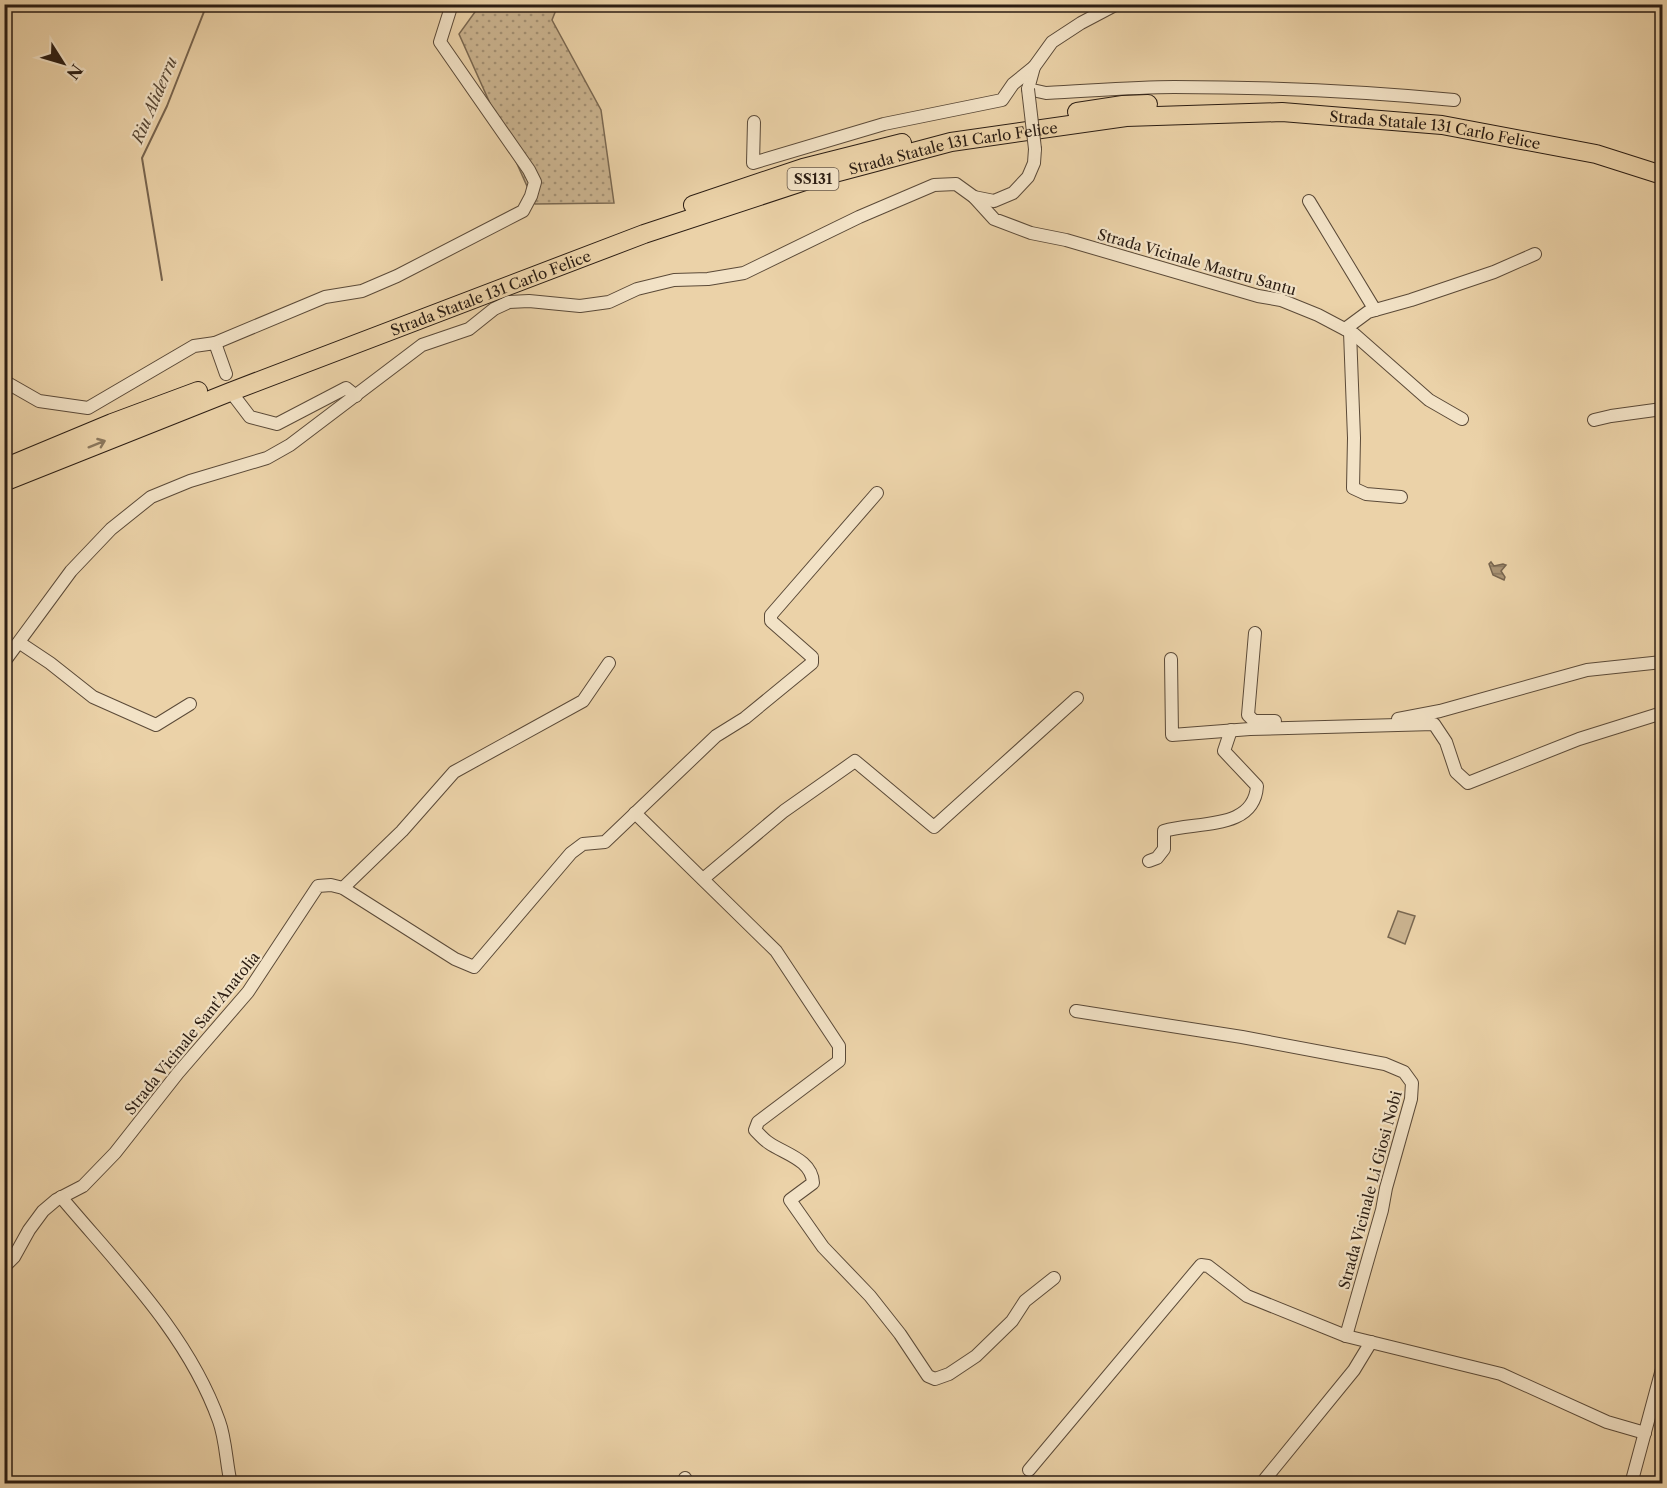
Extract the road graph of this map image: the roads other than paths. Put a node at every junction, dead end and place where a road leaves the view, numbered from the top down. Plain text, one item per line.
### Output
1 (452, 4) edge
2 (1117, 4) edge
3 (1034, 67) junction
4 (1028, 89) junction
5 (1454, 100) dead end
6 (754, 122) dead end
7 (1662, 163) edge
8 (1662, 175) edge
9 (974, 197) junction
10 (1309, 201) dead end
11 (1535, 254) dead end
12 (1375, 310) junction
13 (1348, 331) junction
14 (215, 343) junction
15 (226, 375) dead end
16 (4, 381) edge
17 (234, 396) dead end
18 (356, 396) junction
19 (1662, 409) edge
20 (1462, 418) dead end
21 (1593, 420) dead end
22 (4, 468) edge
23 (4, 482) edge
24 (877, 494) dead end
25 (1401, 497) dead end
26 (1255, 633) dead end
27 (20, 643) junction
28 (1171, 659) dead end
29 (4, 662) edge
30 (1662, 662) edge
31 (609, 663) dead end
32 (1077, 698) dead end
33 (190, 704) dead end
34 (1662, 713) edge
35 (1231, 730) junction
36 (635, 813) junction
37 (1149, 861) dead end
38 (703, 879) junction
39 (343, 888) junction
40 (1076, 1011) dead end
41 (61, 1197) junction
42 (4, 1268) edge
43 (1054, 1278) dead end
44 (1346, 1335) junction
45 (1371, 1342) junction
46 (1662, 1369) edge
47 (1645, 1433) junction
48 (1029, 1470) dead end
49 (231, 1484) edge
50 (1261, 1484) edge
51 (1631, 1484) edge

1 - 14 street
2 - 3 street
3 - 4 street
3 - 6 street
4 - 5 street
4 - 9 street, bridge
7 - 22 highway, Strada Statale 131 Carlo Felice / SS131
23 -> 8 highway, Strada Statale 131 Carlo Felice / SS131
9 - 13 street, Strada Vicinale Mastru Santu
9 - 18 street
10 - 12 street
11 - 12 street
12 - 13 street
13 - 20 street, Strada Vicinale Mastru Santu
13 - 25 street
14 - 15 street
14 - 16 street
17 - 18 street
18 - 27 street
19 - 21 street
24 - 36 street
26 - 30 street
27 - 29 street
27 - 33 street
28 - 35 street
31 - 39 street
32 - 38 street
34 - 35 street
35 - 37 street
36 - 38 street
36 - 39 street
38 - 43 street
39 - 41 street, Strada Vicinale Sant'Anatolia
40 - 44 street, Strada Vicinale Li Giosi Nobi
41 - 42 street, Strada Vicinale Sant'Anatolia
41 - 49 street
44 - 45 street
44 - 48 street
45 - 47 street
45 - 50 street
46 - 47 street
47 - 51 street

